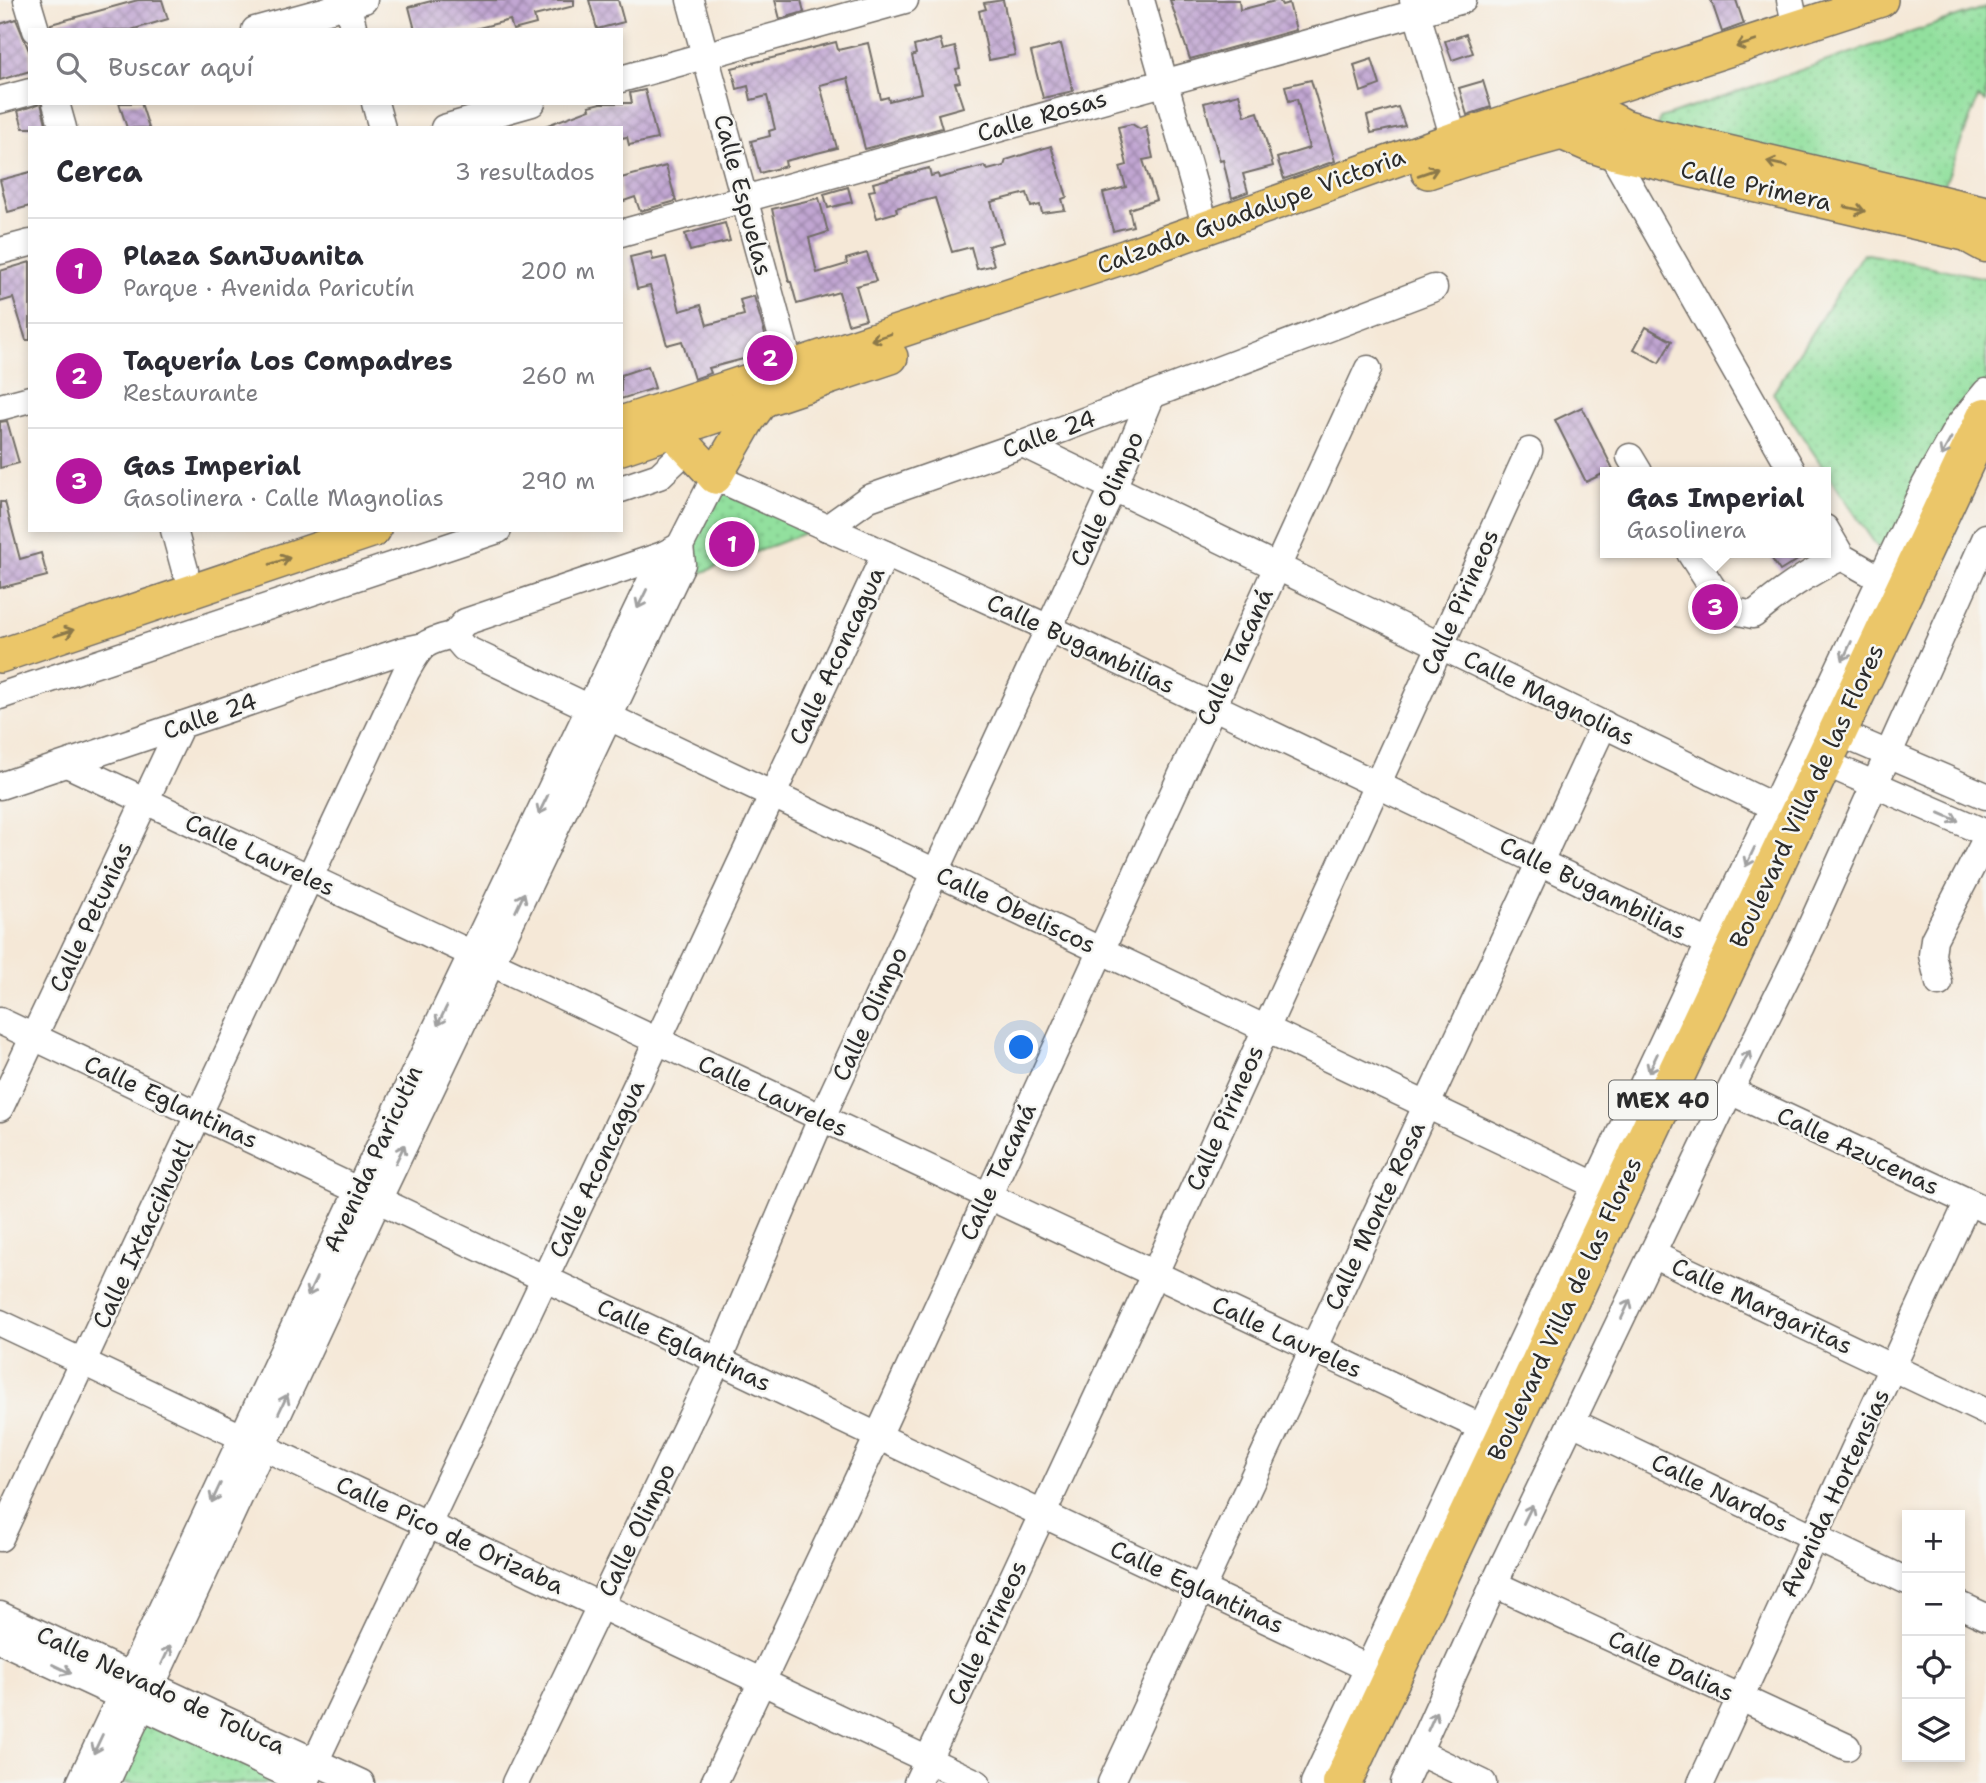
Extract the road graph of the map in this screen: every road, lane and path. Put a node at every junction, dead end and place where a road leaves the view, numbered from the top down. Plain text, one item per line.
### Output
1 (27, 0) edge
2 (690, 0) edge
3 (905, 0) edge
4 (1141, 0) edge
5 (1463, 0) edge
6 (1881, 0) edge
7 (1415, 6) edge
8 (353, 9) edge
9 (1793, 14) edge
10 (35, 28) edge
11 (264, 28) edge
12 (705, 55) junction
13 (623, 78) edge
14 (1165, 82) junction
15 (28, 93) edge
16 (1579, 98) junction
17 (0, 100) edge
18 (57, 105) edge
19 (376, 105) edge
20 (525, 105) edge
21 (1534, 113) junction
22 (62, 126) edge
23 (381, 126) edge
24 (451, 126) edge
25 (1562, 134) junction
26 (1610, 136) junction
27 (1454, 139) junction
28 (744, 199) junction
29 (1206, 228) junction
30 (623, 232) edge
31 (1983, 233) edge
32 (28, 244) edge
33 (0, 251) edge
34 (1434, 288) dead end
35 (1368, 369) dead end
36 (793, 378) junction
37 (1986, 391) edge
38 (1152, 395) junction
39 (28, 400) edge
40 (762, 401) junction
41 (710, 406) junction
42 (0, 407) edge
43 (1986, 417) edge
44 (623, 424) edge
45 (657, 437) edge
46 (1023, 444) junction
47 (1529, 451) dead end
48 (1790, 467) edge
49 (1986, 469) edge
50 (715, 477) junction
51 (623, 488) edge
52 (1113, 488) junction
53 (827, 528) junction
54 (175, 532) edge
55 (296, 532) edge
56 (368, 532) edge
57 (492, 532) edge
58 (1986, 537) edge
59 (1831, 538) edge
60 (885, 554) junction
61 (675, 555) junction
62 (1842, 557) junction
63 (1693, 558) edge
64 (1276, 567) junction
65 (185, 570) junction
66 (1881, 579) junction
67 (1049, 628) junction
68 (0, 631) edge
69 (438, 640) junction
70 (1440, 646) junction
71 (0, 656) edge
72 (0, 696) edge
73 (1212, 706) junction
74 (599, 713) junction
75 (1604, 724) junction
76 (181, 725) junction
77 (1853, 758) junction
78 (67, 764) junction
79 (1377, 784) junction
80 (0, 786) edge
81 (773, 795) junction
82 (1986, 796) edge
83 (146, 801) junction
84 (1774, 807) junction
85 (1986, 833) edge
86 (1986, 839) edge
87 (1540, 862) junction
88 (935, 872) junction
89 (310, 878) junction
90 (1709, 943) junction
91 (1100, 950) junction
92 (481, 959) junction
93 (1939, 983) dead end
94 (0, 1021) edge
95 (1266, 1029) junction
96 (34, 1037) junction
97 (657, 1042) junction
98 (1730, 1091) junction
99 (1427, 1105) junction
100 (0, 1108) edge
101 (199, 1116) junction
102 (821, 1119) junction
103 (1595, 1185) junction
104 (368, 1195) junction
105 (986, 1196) junction
106 (1977, 1206) edge
107 (1652, 1254) junction
108 (1154, 1275) junction
109 (545, 1279) junction
110 (0, 1324) edge
111 (1313, 1350) junction
112 (718, 1361) junction
113 (83, 1362) junction
114 (1892, 1368) junction
115 (1986, 1412) edge
116 (1572, 1422) junction
117 (1481, 1427) junction
118 (878, 1436) junction
119 (252, 1442) junction
120 (1043, 1514) junction
121 (428, 1525) junction
122 (0, 1538) edge
123 (1814, 1538) junction
124 (1902, 1579) edge
125 (1494, 1584) junction
126 (1201, 1589) junction
127 (600, 1606) junction
128 (1965, 1608) edge
129 (0, 1615) edge
130 (1986, 1618) edge
131 (0, 1640) edge
132 (1368, 1668) junction
133 (761, 1682) junction
134 (136, 1691) junction
135 (1740, 1698) junction
136 (1847, 1747) dead end
137 (1418, 1752) junction
138 (922, 1771) edge
139 (308, 1777) edge
140 (80, 1783) edge
141 (106, 1783) edge
142 (360, 1783) edge
143 (515, 1783) edge
144 (714, 1783) edge
145 (977, 1783) edge
146 (1111, 1783) edge
147 (1314, 1783) edge
148 (1342, 1783) edge
149 (1363, 1783) edge
150 (1404, 1783) edge
151 (1483, 1783) edge
152 (1701, 1783) edge

1 - 10 street
2 - 12 street, Calle Espuelas
3 - 12 street
4 - 14 street
5 - 7 street, Calle Rosas
6 - 9 main road, Calzada Guadalupe Victoria
7 - 14 street, Calle Rosas
7 - 27 street
8 - 11 street
9 -> 16 main road, Calzada Guadalupe Victoria
12 - 13 street
12 - 28 street, Calle Espuelas
14 - 28 street, Calle Rosas
14 - 29 street
15 - 17 street
16 - 21 main road, Calzada Guadalupe Victoria
16 - 26 main road, Calle Primera
18 - 22 street
19 - 23 street
20 - 24 street
21 - 25 main road
21 - 27 main road, Calzada Guadalupe Victoria
25 - 26 main road, Calzada Guadalupe Victoria
36 -> 25 main road, Calzada Guadalupe Victoria
26 - 31 main road, Calle Primera
26 - 48 street
27 - 29 main road, Calzada Guadalupe Victoria
28 - 30 street, Calle Rosas
28 - 36 street, Calle Espuelas
29 -> 36 main road, Calzada Guadalupe Victoria
32 - 33 street
34 - 38 street, Calle 24
35 - 64 street, Calle Tacaná
36 - 40 main road, Calzada Guadalupe Victoria
36 - 41 main road, Calzada Guadalupe Victoria
37 -> 66 street
38 - 46 street, Calle 24
38 - 52 street, Calle Olimpo
39 - 42 street
40 - 41 main road, Calzada Guadalupe Victoria
40 - 50 main road
41 - 45 main road, Calzada Guadalupe Victoria
41 - 50 main road
43 - 77 highway, Boulevard Villa de las Flores / MEX 40
44 - 45 main road, Calzada Guadalupe Victoria
45 - 50 main road
45 - 51 street
46 - 52 street, Calle Magnolias
46 - 53 street, Calle 24
47 - 70 street, Calle Pirineos
49 - 77 highway, Boulevard Villa de las Flores / MEX 40
50 - 53 street, Calle Bugambilias
50 - 61 street, Avenida Paricutín
52 - 64 street, Calle Magnolias
52 - 67 street, Calle Olimpo
53 - 60 street, Calle Bugambilias
54 - 65 street
55 - 65 main road
71 -> 56 main road
57 - 72 street
58 - 77 street
59 - 62 street
60 - 67 street, Calle Bugambilias
60 - 81 street, Calle Aconcagua
61 - 69 street, Calle 24
61 - 74 street, Avenida Paricutín
62 - 63 street
62 - 66 street
64 - 70 street, Calle Magnolias
64 - 73 street, Calle Tacaná
65 - 68 main road
66 -> 84 street
67 - 73 street, Calle Bugambilias
67 - 88 street, Calle Olimpo
69 - 74 street, Calle Obeliscos
69 - 76 street, Calle 24
69 - 89 street, Calle Ixtaccihuatl
70 - 75 street, Calle Magnolias
70 - 79 street, Calle Pirineos
73 - 79 street, Calle Bugambilias
73 - 91 street, Calle Tacaná
74 - 81 street, Calle Obeliscos
74 - 92 street, Avenida Paricutín
75 - 84 street, Calle Magnolias
75 - 87 street, Calle Monte Rosa
76 - 78 street, Calle 24
76 - 83 street, Calle Petunias
77 - 82 street
77 -> 85 street
98 -> 77 street
77 - 148 highway, Boulevard Villa de las Flores / MEX 40
77 - 149 highway, Boulevard Villa de las Flores / MEX 40
78 - 80 street, Calle 24
78 - 83 street, Calle Laureles
79 - 87 street, Calle Bugambilias
79 - 95 street, Calle Pirineos
81 - 88 street, Calle Obeliscos
81 - 97 street, Calle Aconcagua
83 - 89 street, Calle Laureles
83 - 96 street, Calle Petunias
84 -> 90 street
86 - 93 street
87 - 90 street, Calle Bugambilias
87 - 99 street, Calle Monte Rosa
88 - 91 street, Calle Obeliscos
88 - 102 street, Calle Olimpo
89 - 92 street, Calle Laureles
89 - 101 street, Calle Ixtaccihuatl
90 -> 103 street
91 - 95 street, Calle Obeliscos
91 - 105 street, Calle Tacaná
92 - 97 street, Calle Laureles
92 - 104 street, Avenida Paricutín
94 - 96 street, Calle Eglantinas
95 - 99 street, Calle Obeliscos
95 - 108 street, Calle Pirineos
96 - 100 street, Calle Petunias
96 - 101 street, Calle Eglantinas
97 - 102 street, Calle Laureles
97 - 109 street, Calle Aconcagua
98 - 106 street, Calle Azucenas
98 - 107 street
99 - 103 street, Calle Obeliscos
99 - 111 street, Calle Monte Rosa
101 - 104 street, Calle Eglantinas
101 - 113 street, Calle Ixtaccihuatl
102 - 105 street, Calle Laureles
102 - 112 street, Calle Olimpo
103 - 117 street
104 - 109 street, Calle Eglantinas
104 - 119 street, Avenida Paricutín
105 - 108 street, Calle Laureles
105 - 118 street, Calle Tacaná
106 - 114 street, Avenida Hortensias
107 - 114 street, Calle Margaritas
116 -> 107 street
108 - 111 street, Calle Laureles
108 - 120 street, Calle Pirineos
109 - 112 street, Calle Eglantinas
109 - 121 street, Calle Aconcagua
110 - 113 street, Calle Pico de Orizaba
111 - 117 street, Calle Laureles
111 - 126 street, Calle Monte Rosa
112 - 118 street, Calle Eglantinas
112 - 127 street, Calle Olimpo
113 - 119 street, Calle Pico de Orizaba
113 - 122 street, Calle Ixtaccihuatl
114 - 115 street, Calle Margaritas
114 - 123 street, Avenida Hortensias
116 - 123 street, Calle Nardos
125 -> 116 street
117 - 132 street
118 - 120 street, Calle Eglantinas
118 - 133 street, Calle Tacaná
119 - 121 street, Calle Pico de Orizaba
119 - 134 street, Avenida Paricutín
120 - 126 street, Calle Eglantinas
120 - 138 street, Calle Pirineos
121 - 127 street, Calle Pico de Orizaba
121 - 139 street, Calle Aconcagua
123 - 124 street, Calle Nardos
123 - 135 street, Avenida Hortensias
125 - 135 street, Calle Dalias
137 -> 125 street
126 - 132 street, Calle Eglantinas
126 - 146 street, Calle Monte Rosa
127 - 133 street, Calle Pico de Orizaba
127 - 143 street, Calle Olimpo
128 - 130 street
129 - 134 street, Calle Nevado de Toluca
131 -> 134 street, Calle Nevado de Toluca
132 - 147 street
133 - 138 street, Calle Pico de Orizaba
133 - 144 street, Calle Tacaná
134 - 139 street, Calle Nevado de Toluca
134 -> 140 street, Avenida Paricutín
134 - 141 street, Avenida Paricutín
135 - 136 street, Calle Dalias
135 - 152 street, Avenida Hortensias
137 - 150 street
137 - 151 street
138 - 145 street, Calle Pico de Orizaba
139 - 142 street, Calle Nevado de Toluca

